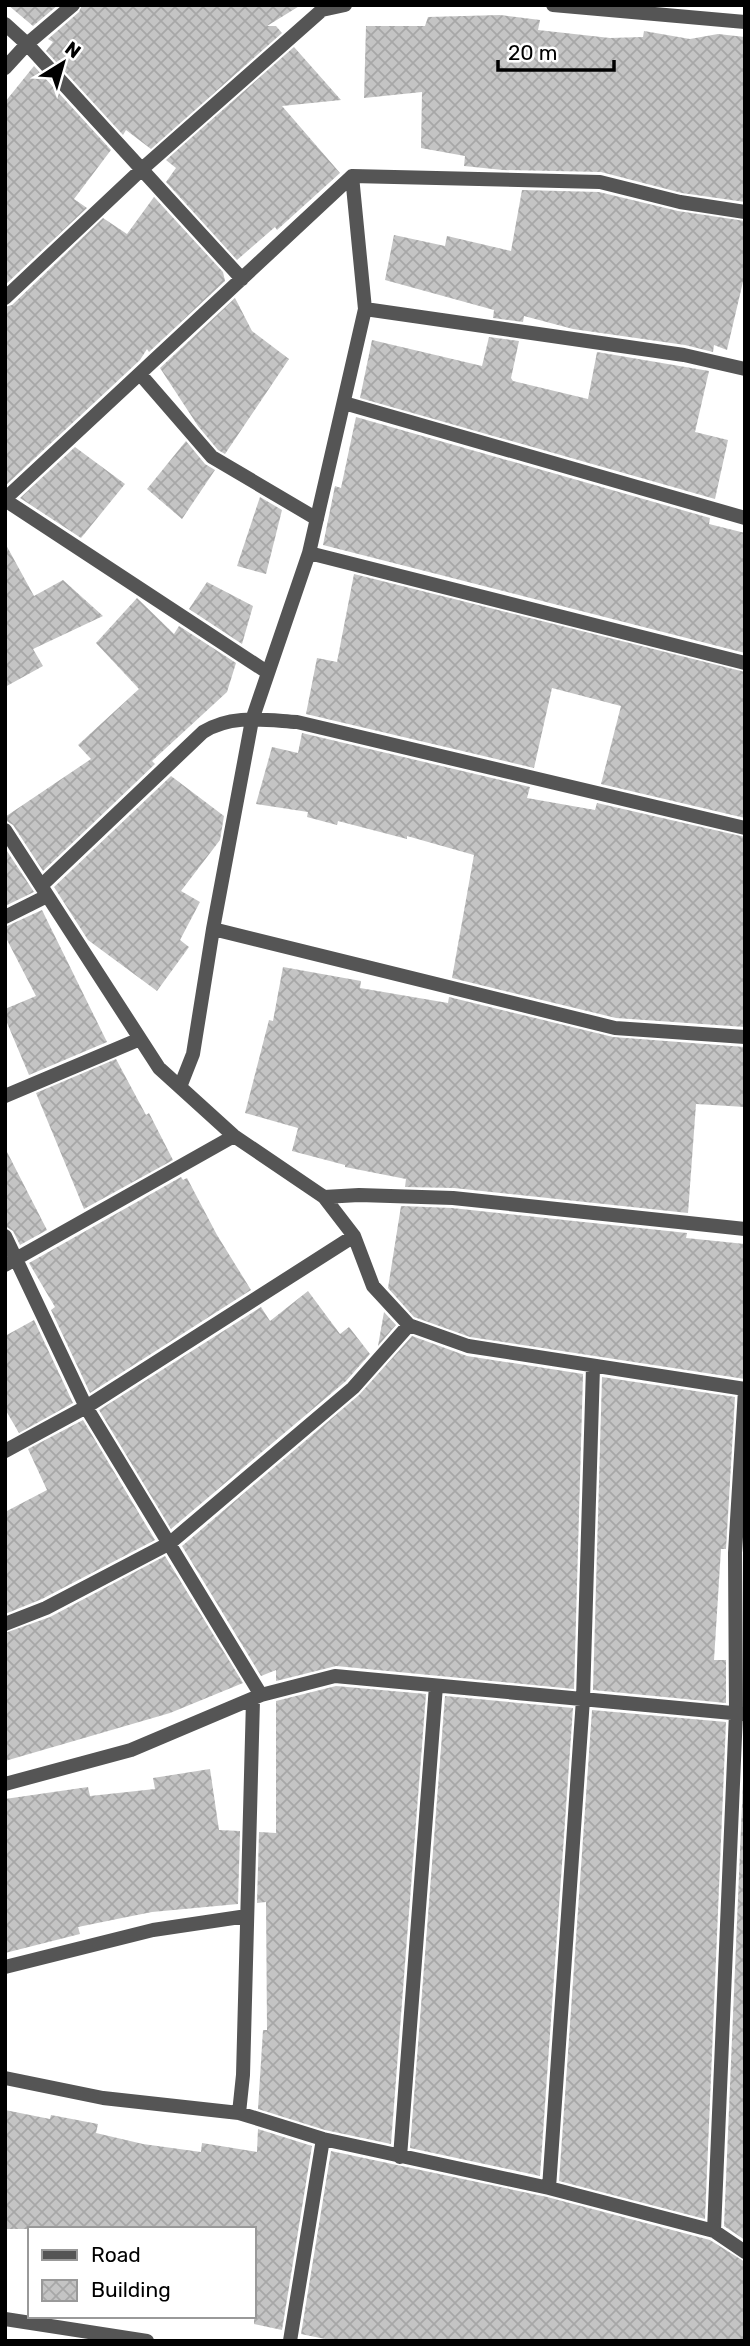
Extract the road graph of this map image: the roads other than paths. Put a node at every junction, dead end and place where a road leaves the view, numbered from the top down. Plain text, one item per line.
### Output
1 (73, 5) edge
2 (345, 5) edge
3 (553, 5) edge
4 (745, 22) edge
5 (5, 24) edge
6 (27, 44) junction
7 (5, 68) edge
8 (142, 169) junction
9 (352, 176) junction
10 (745, 212) edge
11 (242, 279) junction
12 (5, 298) edge
13 (365, 309) junction
14 (745, 369) edge
15 (140, 374) junction
16 (344, 403) junction
17 (5, 500) edge
18 (745, 518) edge
19 (317, 519) junction
20 (309, 553) junction
21 (745, 663) edge
22 (267, 673) junction
23 (251, 720) junction
24 (745, 828) edge
25 (5, 830) edge
26 (44, 891) junction
27 (5, 917) edge
28 (213, 929) junction
29 (745, 1037) edge
30 (140, 1039) junction
31 (180, 1087) junction
32 (5, 1096) edge
33 (234, 1136) junction
34 (324, 1197) junction
35 (745, 1229) edge
36 (5, 1236) edge
37 (354, 1237) junction
38 (11, 1261) edge
39 (409, 1325) junction
40 (593, 1367) junction
41 (745, 1389) edge
42 (86, 1407) junction
43 (5, 1451) edge
44 (170, 1543) junction
45 (5, 1624) edge
46 (436, 1686) junction
47 (257, 1698) junction
48 (583, 1699) junction
49 (740, 1714) edge
50 (5, 1784) edge
51 (247, 1916) junction
52 (5, 1967) edge
53 (5, 2078) edge
54 (239, 2113) junction
55 (323, 2139) junction
56 (400, 2157) junction
57 (548, 2188) junction
58 (714, 2231) junction
59 (745, 2252) edge
60 (5, 2319) edge
61 (104, 2338) edge
62 (148, 2341) edge
63 (290, 2341) edge

1 - 6 street
2 - 8 street
3 - 4 street
5 - 6 street
6 - 7 street
6 - 8 street
8 - 11 street
8 - 12 street
9 - 10 street
9 - 11 street
9 - 13 street
11 - 15 street
13 - 14 street
13 - 16 street
15 - 17 street
15 - 19 street
16 - 18 street
16 - 19 street
17 - 22 street
19 - 20 street
20 - 21 street
20 - 22 street
22 - 23 street
23 - 24 street
23 - 26 street
23 - 28 street
25 - 26 street
26 - 27 street
26 - 30 street
28 - 29 street
28 - 31 street
30 - 31 street
30 - 32 street
31 - 33 street
33 - 34 street
33 - 38 street
34 - 35 street
34 - 37 street
36 - 38 street
37 - 39 street
37 - 42 street
38 - 42 street
39 - 40 street
39 - 44 street
40 - 41 street
40 - 48 street
41 - 49 street
42 - 43 street
42 - 44 street
44 - 45 street
44 - 47 street
46 - 47 street
46 - 48 street
46 - 56 street
47 - 50 street
47 - 51 street
48 - 49 street
48 - 57 street
49 - 58 street
51 - 52 street
51 - 54 street
53 - 54 street
54 - 55 street
55 - 56 street
55 - 63 street
56 - 57 street
57 - 58 street
58 - 59 street
60 - 61 street
61 - 62 street

